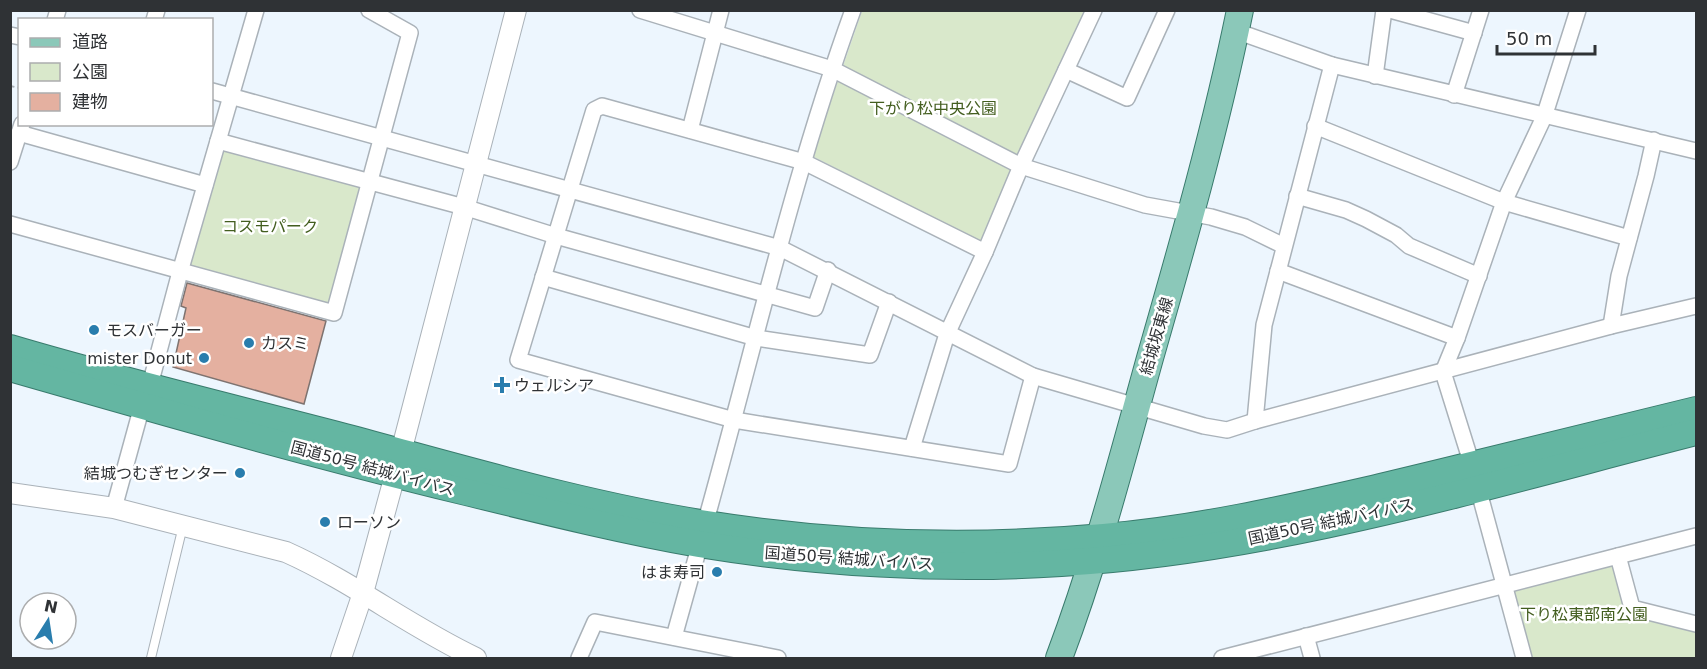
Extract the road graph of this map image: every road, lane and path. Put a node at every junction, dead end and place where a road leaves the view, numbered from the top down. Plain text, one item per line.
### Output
1 (256, 10) edge
2 (369, 10) edge
3 (516, 10) edge
4 (640, 10) edge
5 (721, 10) edge
6 (853, 10) edge
7 (1094, 10) edge
8 (1167, 10) edge
9 (1384, 10) edge
10 (1390, 10) edge
11 (1481, 10) edge
12 (1578, 10) edge
13 (1238, 21) edge
14 (1474, 33) junction
15 (715, 34) junction
16 (1332, 65) junction
17 (832, 69) junction
18 (1066, 70) junction
19 (1375, 76) junction
20 (213, 91) edge
21 (1455, 95) junction
22 (231, 97) junction
23 (1544, 117) junction
24 (1315, 126) junction
25 (21, 129) edge
26 (690, 130) junction
27 (381, 138) junction
28 (1654, 140) junction
29 (218, 141) junction
30 (1696, 151) edge
31 (10, 162) edge
32 (804, 162) junction
33 (475, 165) junction
34 (1021, 166) junction
35 (369, 183) junction
36 (205, 185) junction
37 (570, 191) junction
38 (1297, 196) junction
39 (1504, 202) junction
40 (464, 207) junction
41 (1190, 214) junction
42 (10, 224) edge
43 (556, 236) junction
44 (1629, 238) junction
45 (1284, 246) junction
46 (780, 248) junction
47 (984, 252) junction
48 (828, 270) junction
49 (1278, 271) junction
50 (180, 272) junction
51 (1479, 276) junction
52 (543, 277) junction
53 (768, 294) junction
54 (889, 302) junction
55 (1696, 306) edge
56 (1611, 326) junction
57 (947, 334) junction
58 (1457, 338) junction
59 (756, 339) junction
60 (10, 348) edge
61 (10, 368) edge
62 (1443, 372) junction
63 (1033, 376) junction
64 (146, 396) junction
65 (1137, 406) junction
66 (1696, 410) edge
67 (734, 420) junction
68 (1256, 421) junction
69 (1696, 432) edge
70 (912, 448) junction
71 (398, 464) junction
72 (1475, 477) junction
73 (10, 493) edge
74 (114, 508) junction
75 (183, 524) junction
76 (702, 534) junction
77 (1692, 539) edge
78 (1096, 549) junction
79 (1618, 556) junction
80 (1503, 585) junction
81 (363, 593) junction
82 (1696, 624) edge
83 (1306, 636) junction
84 (674, 637) junction
85 (151, 658) edge
86 (341, 658) edge
87 (476, 658) edge
88 (579, 658) edge
89 (778, 658) edge
90 (1059, 658) edge
91 (1222, 658) edge
92 (1312, 658) edge
93 (1524, 658) edge

1 - 22 street
2 - 27 street
3 - 33 street
4 - 15 street
5 - 15 street
6 - 17 street
7 - 18 street
8 - 18 street
9 - 19 street
10 - 14 street
11 - 14 street
12 - 23 street
13 - 16 street
13 - 41 main road, 結城坂東線
14 - 21 street
15 - 17 street
15 - 26 street
16 - 19 street
16 - 24 street
17 - 32 street
17 - 34 street
18 - 34 street
19 - 21 street
20 - 22 street
21 - 23 street
22 - 27 street
22 - 29 street
23 - 28 street
23 - 39 street
24 - 38 street
24 - 39 street
25 - 31 street
25 - 36 street
26 - 32 street
26 - 37 street
27 - 33 street
27 - 35 street
28 - 30 street
28 - 44 street
29 - 35 street
29 - 36 street
32 - 46 street
32 - 47 street
33 - 37 street
33 - 40 street
34 - 41 street
34 - 47 street
35 - 40 street
35 - 50 street
36 - 50 street
37 - 43 street
37 - 46 street
38 - 45 street
38 - 51 street
39 - 44 street
39 - 51 street
40 - 43 street
40 - 71 street
41 - 45 street
41 - 65 main road, 結城坂東線
42 - 50 street
43 - 52 street
43 - 53 street
44 - 56 street
45 - 49 street
46 - 48 street
46 - 53 street
47 - 57 street
48 - 53 street
48 - 54 street
49 - 58 street
49 - 68 street
50 - 64 street
51 - 58 street
52 - 59 street
52 - 67 street
53 - 59 street
54 - 57 street
54 - 59 street
55 - 56 street
56 - 62 street
57 - 63 street
57 - 70 street
58 - 62 street
59 - 67 street
60 - 64 highway, 国道50号 結城バイパス
61 - 64 highway, 国道50号 結城バイパス
62 - 68 street
62 - 72 street
63 - 65 street
63 - 70 street
64 - 71 highway, 国道50号 結城バイパス
64 - 74 street
65 - 68 street
65 - 78 main road, 結城坂東線
66 - 72 highway, 国道50号 結城バイパス
67 - 70 street
67 - 76 street
69 - 72 highway, 国道50号 結城バイパス
71 - 76 highway, 国道50号 結城バイパス
71 - 81 street
72 - 78 highway, 国道50号 結城バイパス
72 - 80 street
73 - 74 street
74 - 75 street
75 - 81 street
75 - 85 lane
76 - 78 highway, 国道50号 結城バイパス
76 - 84 street
77 - 79 street
78 - 90 main road, 結城坂東線
79 - 80 street
79 - 82 street
80 - 83 street
80 - 93 street
81 - 86 street
81 - 87 street
83 - 91 street
83 - 92 street
84 - 88 street
84 - 89 street

